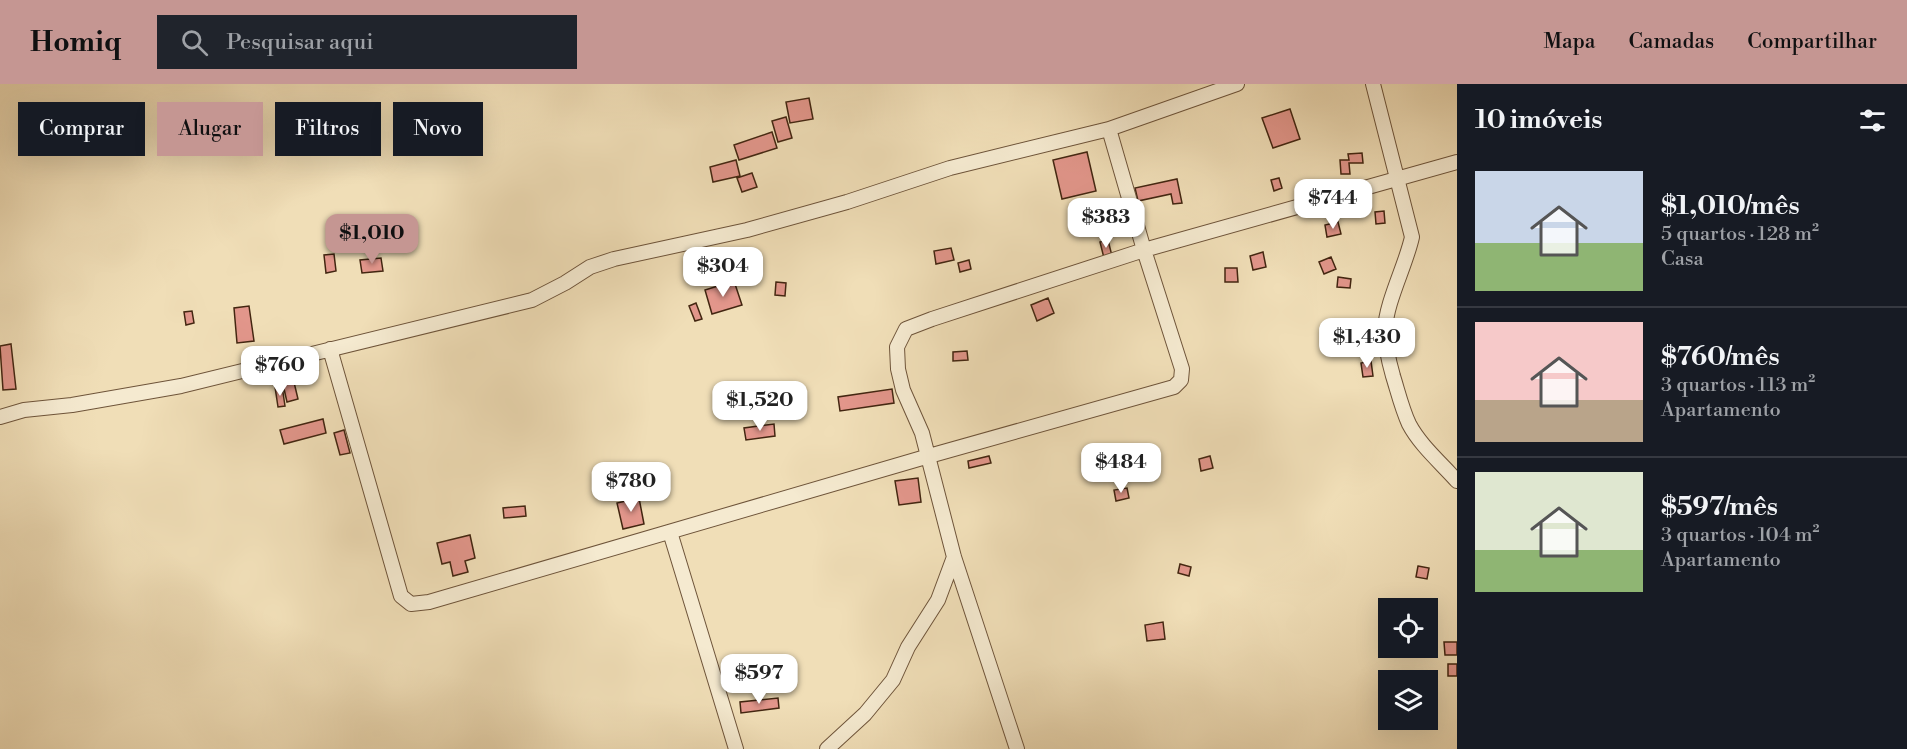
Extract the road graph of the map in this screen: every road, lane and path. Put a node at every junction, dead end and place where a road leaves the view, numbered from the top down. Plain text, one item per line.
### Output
1 (1237, 84) edge
2 (1373, 84) edge
3 (1109, 129) junction
4 (1457, 162) edge
5 (1397, 179) junction
6 (1144, 250) junction
7 (330, 349) junction
8 (0, 417) edge
9 (929, 456) junction
10 (1457, 481) edge
11 (670, 532) junction
12 (954, 557) junction
13 (736, 749) edge
14 (827, 749) edge
15 (1017, 749) edge

1 - 3 street
2 - 5 street
3 - 6 street
3 - 7 street
4 - 5 street
5 - 6 street
5 - 10 street
6 - 9 street
6 - 9 street
7 - 8 street
7 - 11 street
9 - 11 street
9 - 12 street
11 - 13 street
12 - 14 street
12 - 15 street

